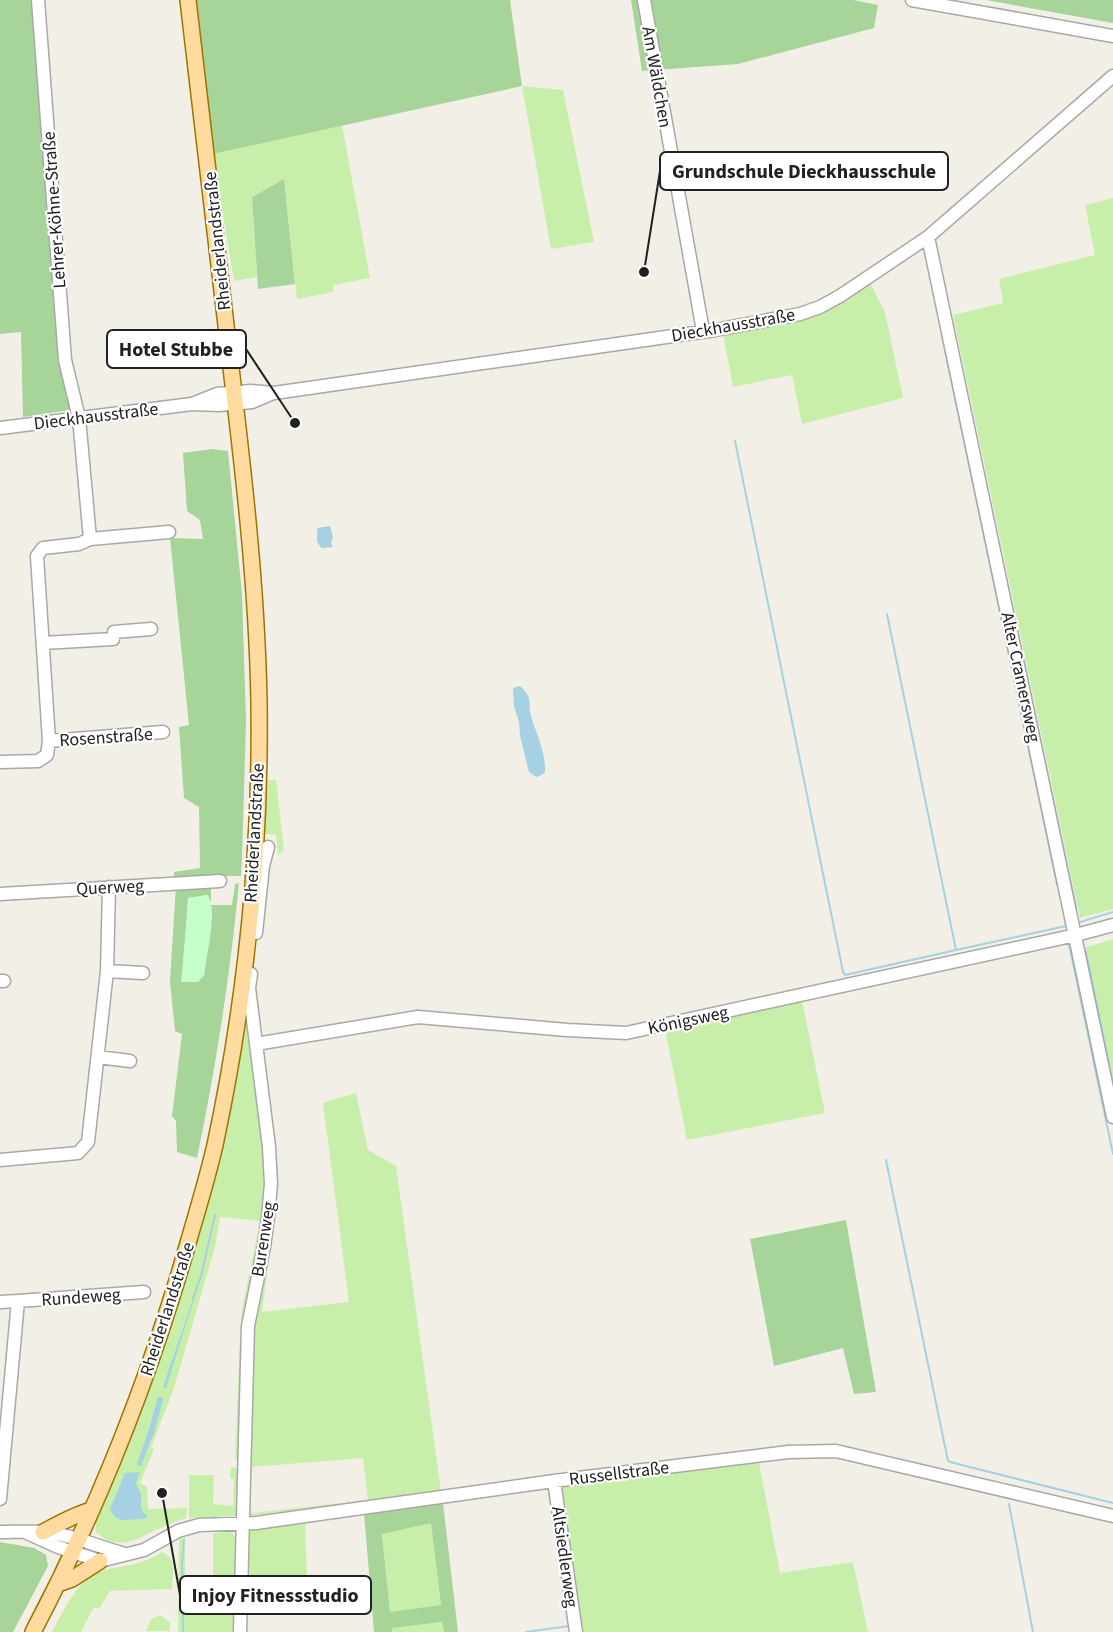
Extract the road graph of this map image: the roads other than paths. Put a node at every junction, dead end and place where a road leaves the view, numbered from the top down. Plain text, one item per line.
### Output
1 (38, 0) edge
2 (188, 0) edge
3 (644, 0) edge
4 (912, 0) edge
5 (1113, 36) edge
6 (1113, 76) edge
7 (927, 237) junction
8 (703, 331) junction
9 (235, 398) junction
10 (79, 418) junction
11 (0, 428) edge
12 (169, 532) dead end
13 (90, 539) junction
14 (150, 629) dead end
15 (44, 643) junction
16 (163, 732) dead end
17 (50, 741) junction
18 (0, 762) edge
19 (268, 847) dead end
20 (220, 881) dead end
21 (109, 887) junction
22 (0, 894) edge
23 (1113, 925) edge
24 (1076, 935) junction
25 (107, 971) junction
26 (143, 973) dead end
27 (256, 1044) junction
28 (98, 1057) junction
29 (130, 1061) dead end
30 (1113, 1117) edge
31 (0, 1161) edge
32 (144, 1292) dead end
33 (18, 1301) junction
34 (0, 1302) edge
35 (4, 1412) edge
36 (554, 1481) junction
37 (0, 1499) edge
38 (92, 1510) junction
39 (1113, 1516) edge
40 (243, 1523) junction
41 (0, 1532) edge
42 (43, 1532) junction
43 (25, 1533) junction
44 (76, 1546) junction
45 (126, 1554) junction
46 (100, 1561) junction
47 (58, 1584) junction
48 (33, 1632) edge
49 (240, 1632) edge
50 (576, 1632) edge

1 - 10 street, Lehrer-Köhne-Straße
2 - 9 main road, Rheiderlandstraße
3 - 8 street, Am Wäldchen
4 - 5 street
6 - 7 street, Dieckhausstraße
7 - 8 street, Dieckhausstraße
7 - 24 street, Alter Cramersweg
8 - 9 street, Dieckhausstraße
9 - 10 street, Dieckhausstraße
9 - 38 main road, Rheiderlandstraße
10 - 11 street, Dieckhausstraße
10 - 13 street
12 - 13 street, Rosenstraße
13 - 15 street, Rosenstraße
14 - 15 street
15 - 17 street, Rosenstraße
16 - 17 street, Rosenstraße
17 - 18 street, Rosenstraße
19 - 27 street, Burenweg
20 - 21 street, Querweg
21 - 22 street, Querweg
21 - 25 street
23 - 24 street, Königsweg
24 - 27 street, Königsweg
24 - 30 street, Alter Cramersweg
25 - 26 street
25 - 28 street
27 - 40 street, Burenweg
28 - 29 street
28 - 31 street
32 - 33 street, Rundeweg
33 - 34 street, Rundeweg
33 - 35 street, Rundeweg
35 - 37 street, Rundeweg
36 - 39 street, Russellstraße
36 - 40 street, Russellstraße
36 - 50 street, Altsiedlerweg
38 - 42 main road
38 - 44 main road, Rheiderlandstraße
40 - 45 street, Russellstraße
40 - 49 street, Burenweg
41 - 43 street
42 - 43 street
42 - 44 street
43 - 44 street
44 - 45 street
44 - 46 street
44 - 47 main road, Rheiderlandstraße
45 - 46 street, Russellstraße
46 - 47 main road
47 - 48 main road, Rheiderlandstraße

